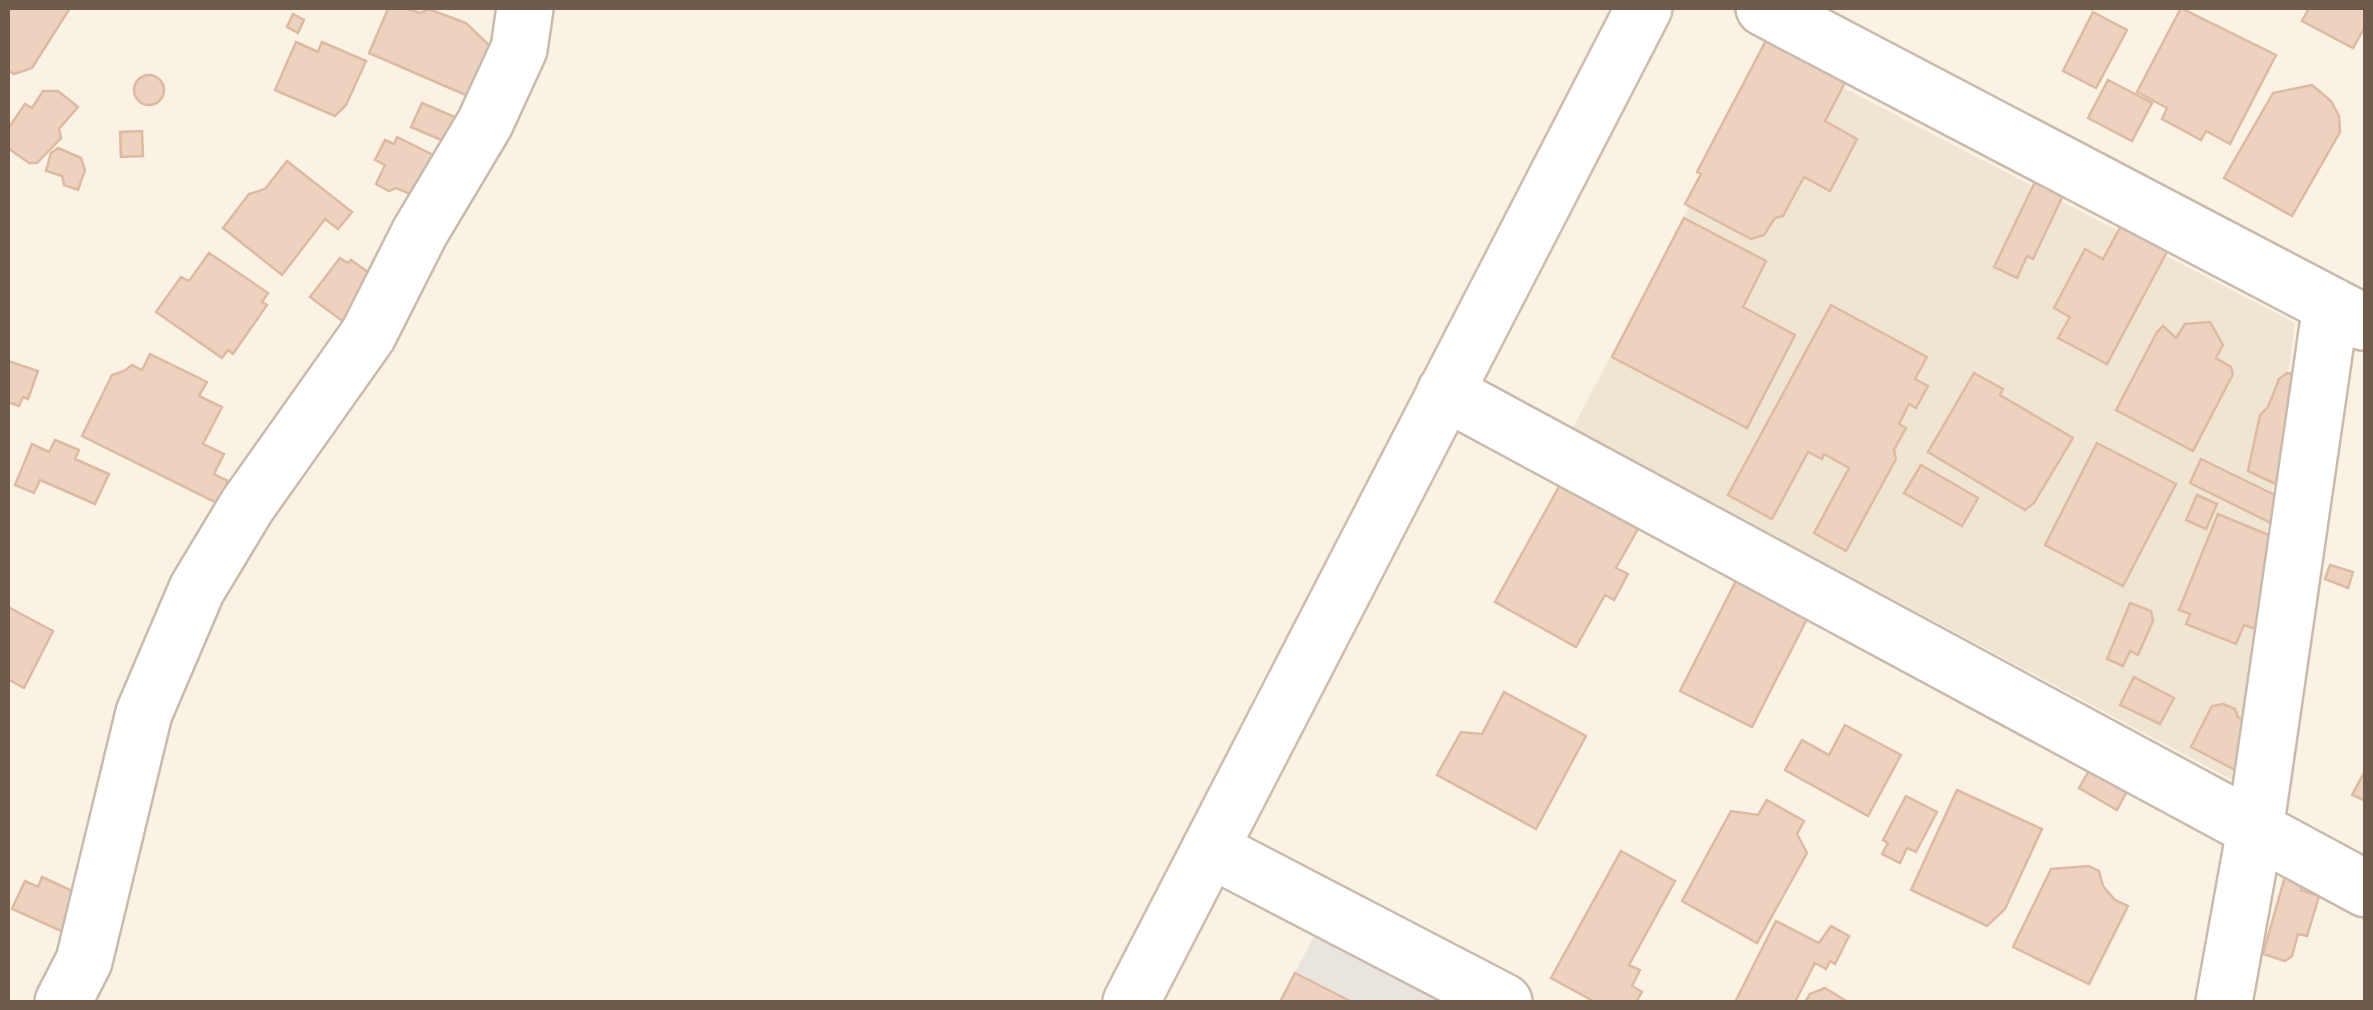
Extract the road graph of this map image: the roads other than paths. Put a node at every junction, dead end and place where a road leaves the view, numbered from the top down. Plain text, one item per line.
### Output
1 (525, 8) edge
2 (1644, 8) edge
3 (1764, 8) edge
4 (2348, 314) edge
5 (1445, 392) junction
6 (2255, 830) junction
7 (1210, 849) junction
8 (2366, 889) edge
9 (63, 1002) edge
10 (1131, 1002) edge
11 (1504, 1002) edge
12 (2224, 1002) edge

1 - 9 street
2 - 5 street
3 - 4 street
4 - 6 street
5 - 6 street
5 - 7 street
6 - 8 street
6 - 12 street
7 - 10 street
7 - 11 street

